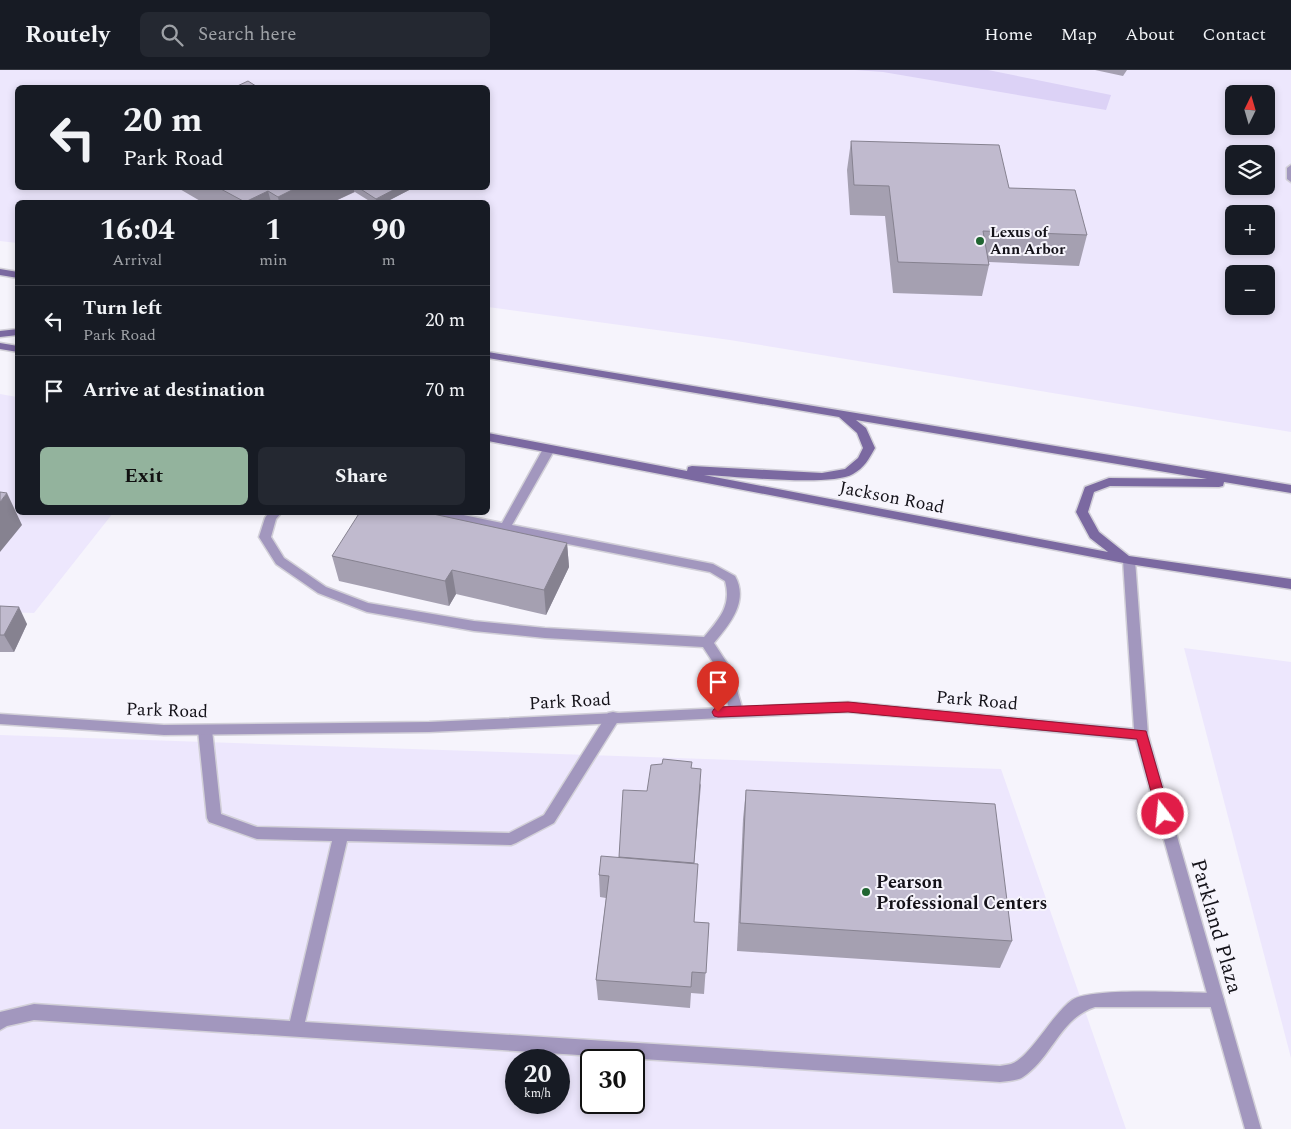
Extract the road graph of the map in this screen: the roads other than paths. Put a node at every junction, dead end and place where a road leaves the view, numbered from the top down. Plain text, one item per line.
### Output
1 (1291, 168) edge
2 (1291, 179) edge
3 (0, 272) edge
4 (15, 274) edge
5 (15, 332) edge
6 (0, 334) edge
7 (0, 346) edge
8 (15, 348) edge
9 (490, 354) edge
10 (841, 414) junction
11 (490, 437) edge
12 (549, 449) junction
13 (642, 467) junction
14 (1259, 483) junction
15 (1291, 489) edge
16 (274, 515) edge
17 (441, 515) edge
18 (505, 528) junction
19 (1129, 560) junction
20 (1291, 584) edge
21 (707, 642) junction
22 (736, 712) junction
23 (613, 717) junction
24 (0, 719) edge
25 (205, 730) junction
26 (1142, 735) junction
27 (341, 835) junction
28 (1216, 1000) junction
29 (0, 1022) edge
30 (296, 1028) junction
31 (1253, 1129) edge

1 - 2 street
3 - 4 main road
5 - 6 main road
7 - 8 main road
9 - 10 main road
10 - 13 main road
10 - 14 main road
11 - 12 main road, Jackson Road
12 - 13 main road, Jackson Road
12 - 18 street
13 - 19 main road, Jackson Road
14 - 15 main road
14 - 19 main road
16 - 21 street
17 - 18 street
18 - 21 street
19 - 20 main road, Jackson Road
19 - 26 street, Parkland Plaza
21 - 22 street
22 - 23 street, Park Road
22 - 26 street, Park Road
23 - 25 street, Park Road
23 - 27 street
24 - 25 street, Park Road
25 - 27 street
26 - 28 street, Parkland Plaza
27 - 30 street
28 - 30 street
28 - 31 street, Parkland Plaza
29 - 30 street

